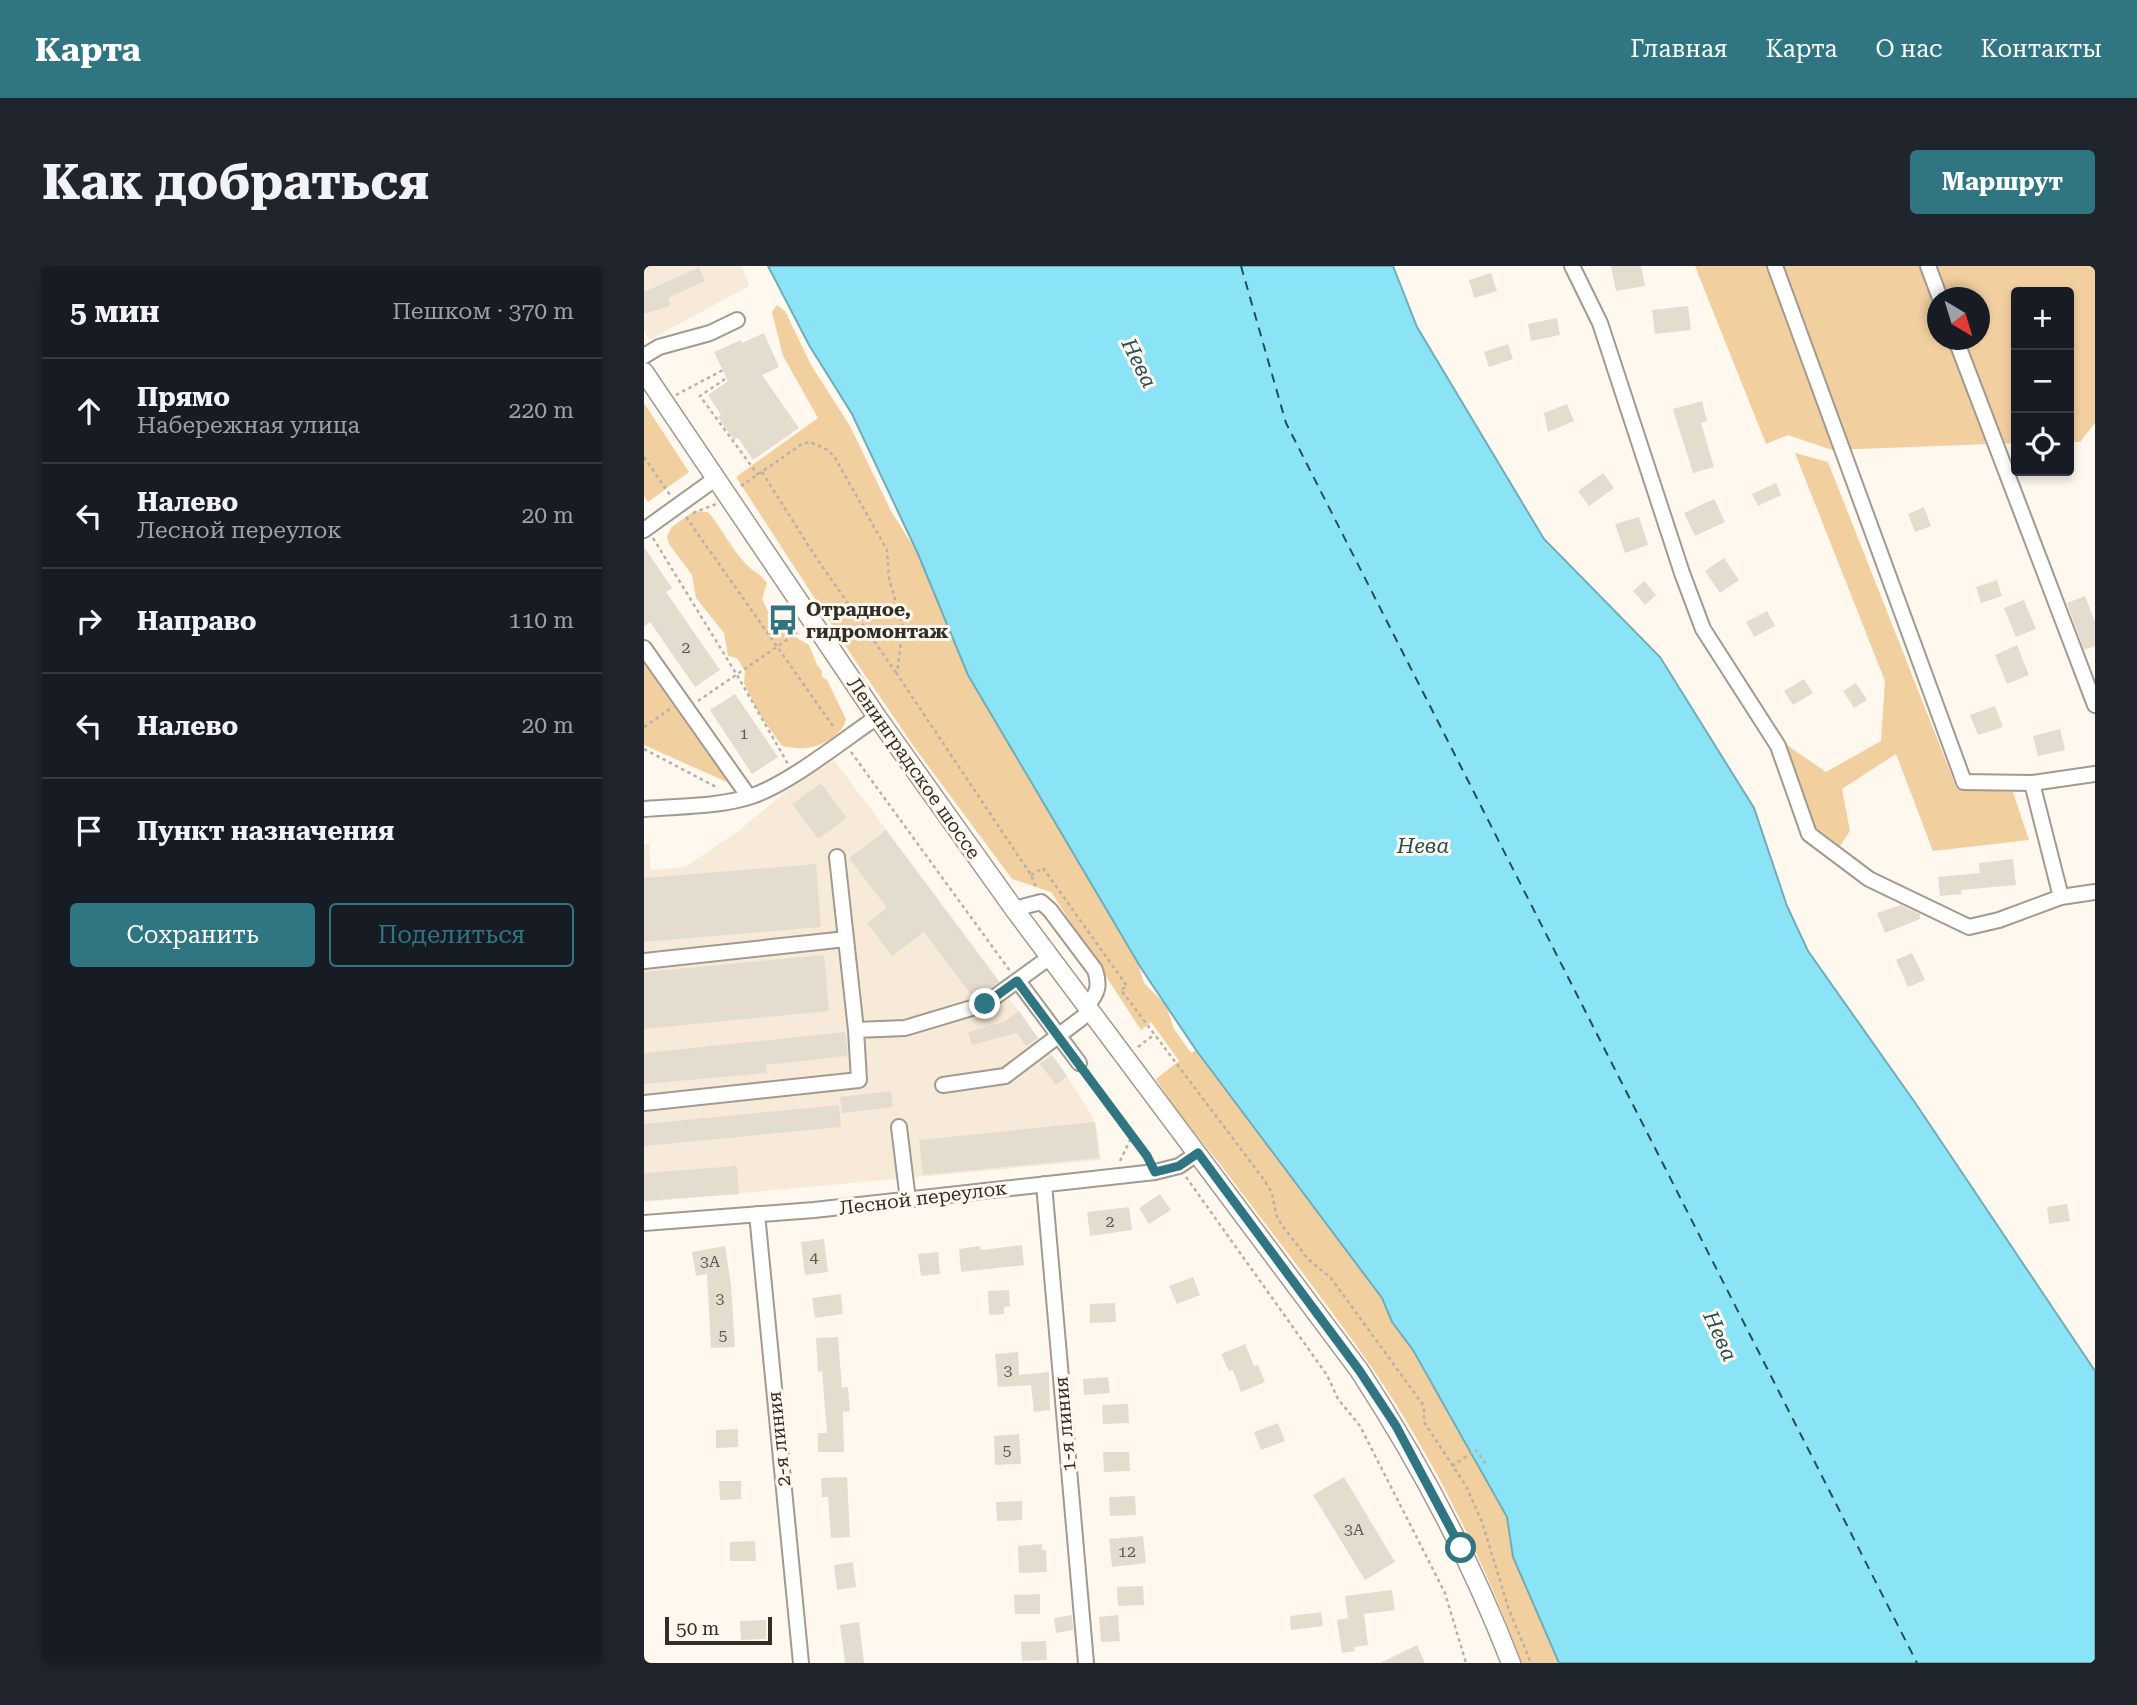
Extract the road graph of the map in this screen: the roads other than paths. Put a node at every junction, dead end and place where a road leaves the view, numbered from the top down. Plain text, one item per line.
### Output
1 (1572, 266) edge
2 (1775, 266) edge
3 (1928, 266) edge
4 (1936, 287) edge
5 (737, 320) dead end
6 (1960, 350) edge
7 (644, 356) edge
8 (644, 372) edge
9 (715, 479) junction
10 (645, 529) edge
11 (644, 648) edge
12 (2095, 705) edge
13 (877, 717) junction
14 (2095, 774) edge
15 (2032, 783) junction
16 (743, 798) junction
17 (644, 809) edge
18 (837, 857) dead end
19 (2095, 892) edge
20 (2061, 897) junction
21 (1014, 909) junction
22 (846, 939) junction
23 (1050, 957) junction
24 (644, 961) edge
25 (1017, 981) junction
26 (1089, 1008) junction
27 (856, 1030) junction
28 (1059, 1036) junction
29 (1079, 1063) road end
30 (943, 1085) dead end
31 (644, 1103) edge
32 (899, 1127) dead end
33 (1198, 1153) junction
34 (1044, 1184) junction
35 (908, 1200) junction
36 (757, 1214) junction
37 (644, 1223) edge
38 (801, 1663) edge
39 (1087, 1663) edge
40 (1511, 1663) edge

1 - 20 street
2 - 15 street
3 - 4 street
5 - 7 street
6 - 12 street
8 - 9 main road, Ленинградское шоссе
9 - 10 street
9 - 13 main road, Ленинградское шоссе
11 - 16 street
13 - 16 street
13 - 21 main road, Ленинградское шоссе
14 - 15 street
15 - 20 street
16 - 17 street
18 - 22 street
19 - 20 street
21 - 23 main road, Ленинградское шоссе
21 - 26 street
22 - 24 street
22 - 27 street
23 - 25 street
23 - 26 main road, Ленинградское шоссе
25 - 27 street
25 - 28 street
26 - 28 street
26 - 33 main road, Ленинградское шоссе
27 - 31 street
28 - 29 street
28 - 30 street
32 - 35 street
33 - 34 street, Лесной переулок
33 - 40 main road, Ленинградское шоссе
34 - 35 street, Лесной переулок
34 - 39 street, 1-я линия
35 - 36 street, Лесной переулок
36 - 37 street, Лесной переулок
36 - 38 street, 2-я линия

